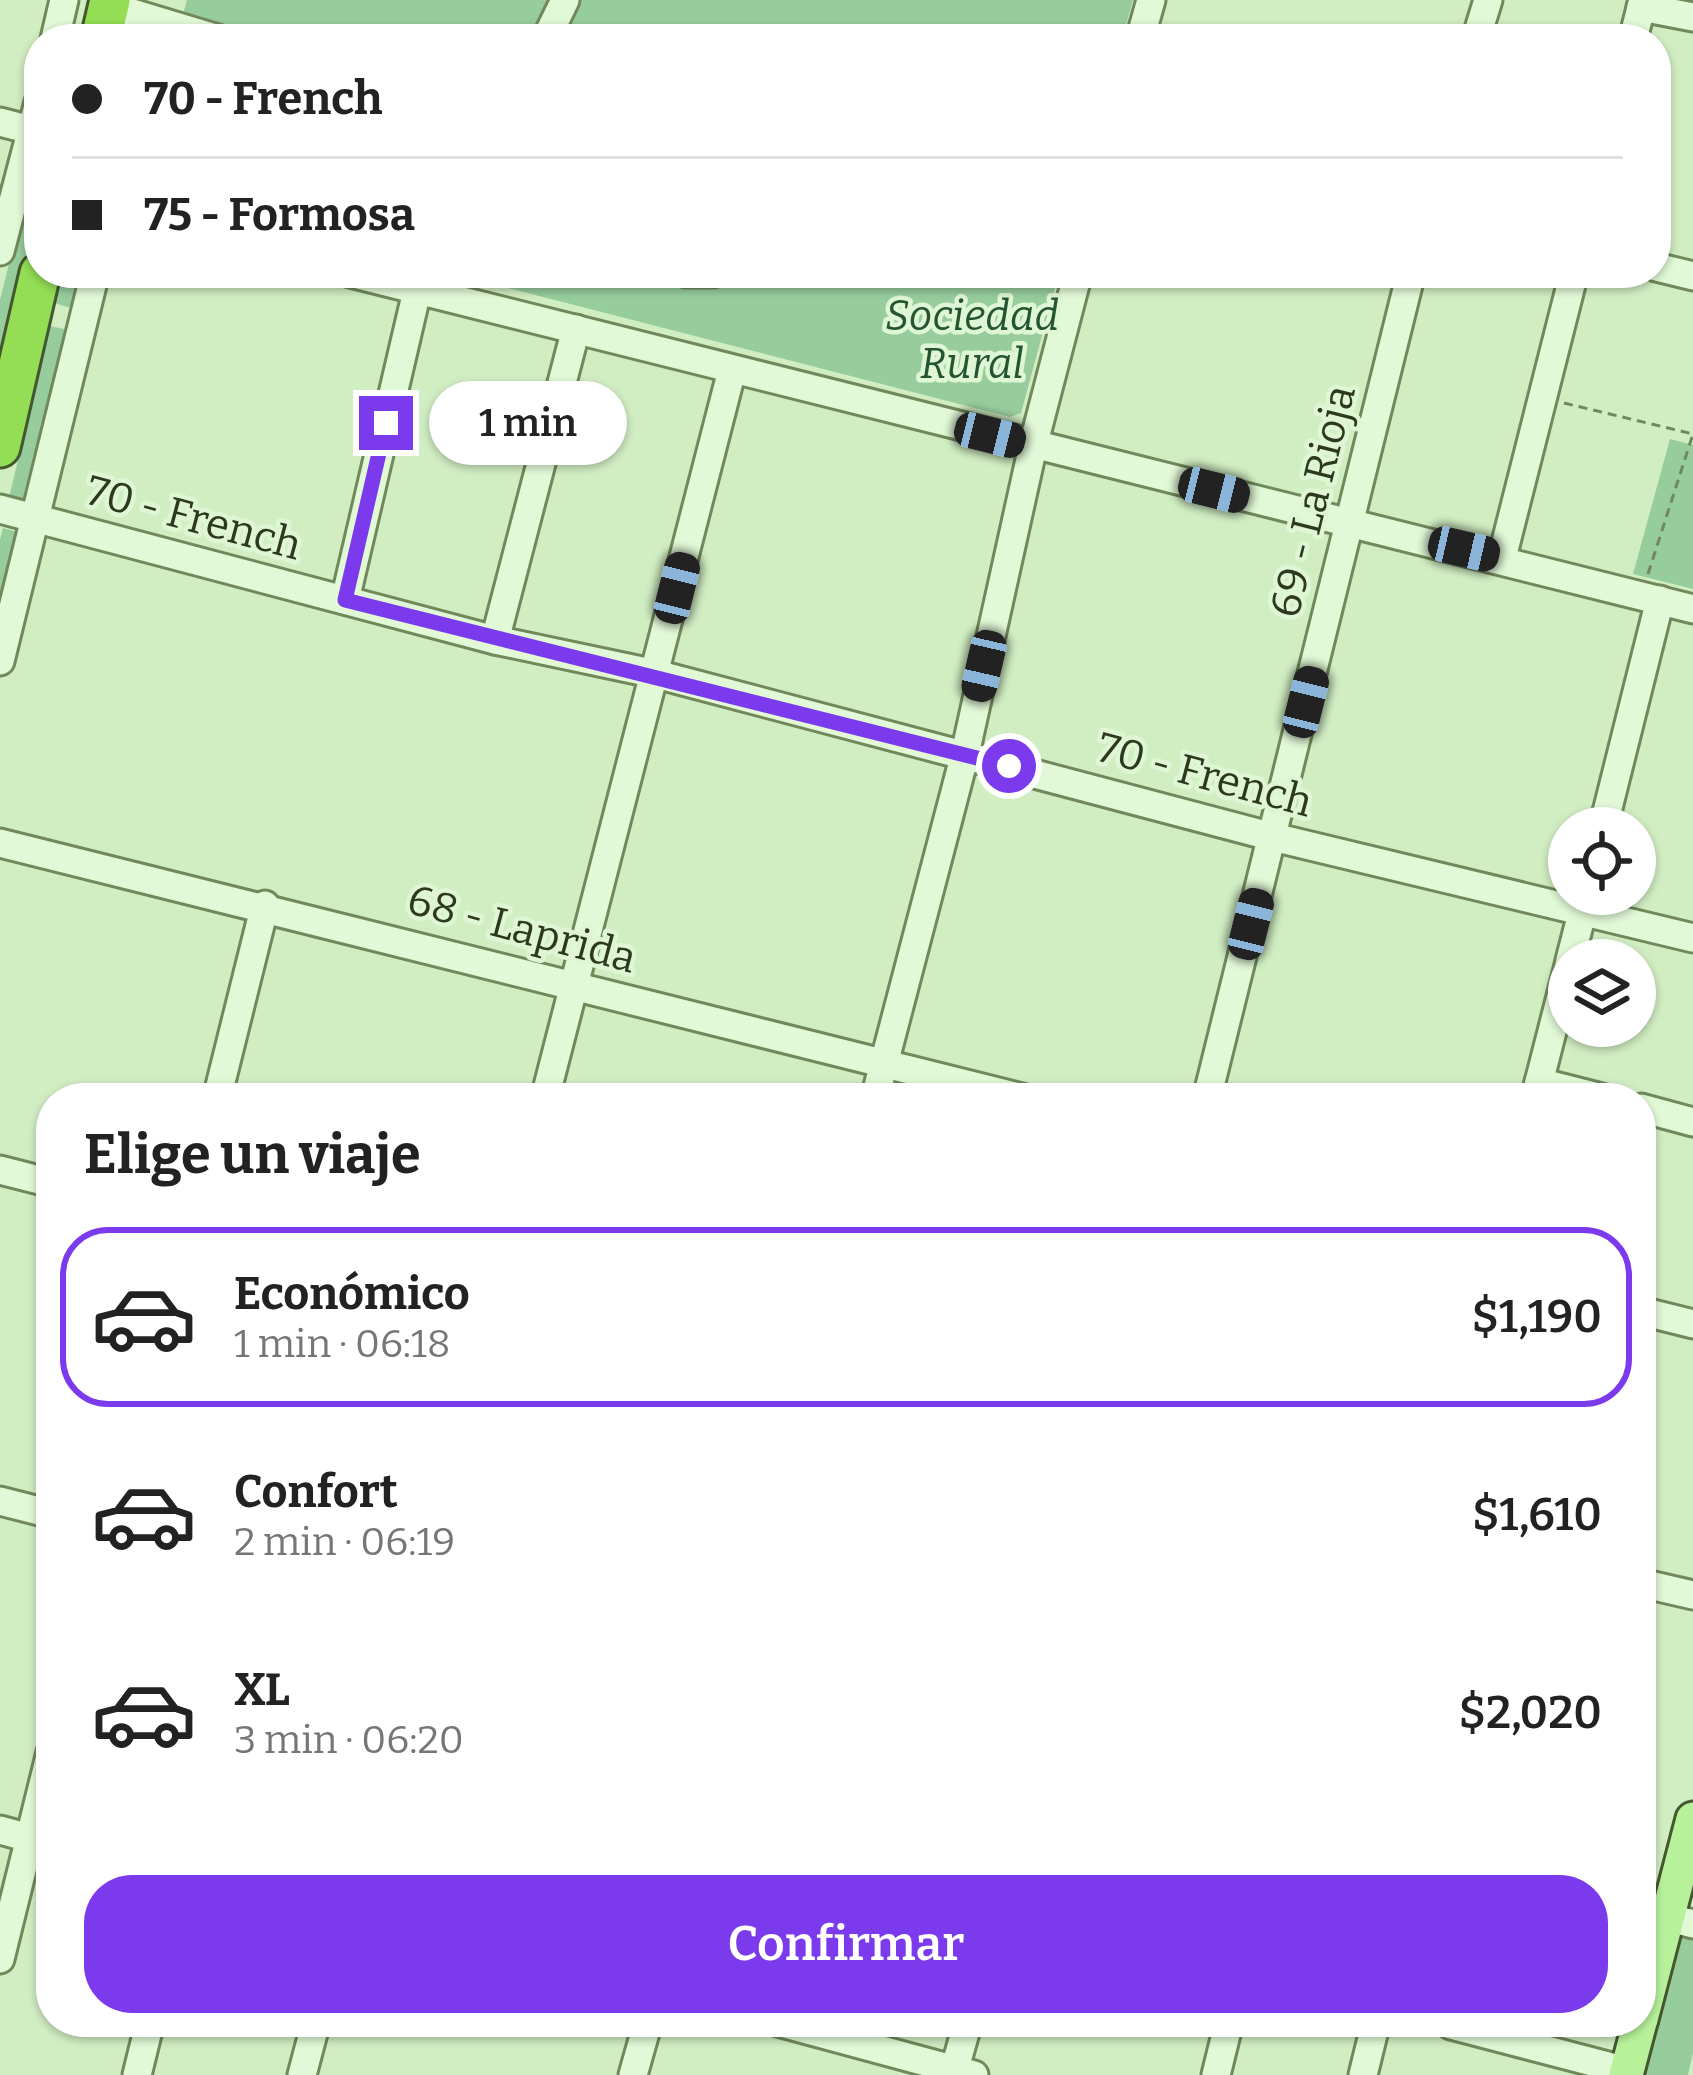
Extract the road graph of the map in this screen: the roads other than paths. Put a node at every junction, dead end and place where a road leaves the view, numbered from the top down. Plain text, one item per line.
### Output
1 (1642, 3) edge
2 (106, 15) edge
3 (1693, 17) edge
4 (165, 20) edge
5 (24, 167) edge
6 (0, 251) edge
7 (91, 288) edge
8 (406, 288) edge
9 (1074, 288) edge
10 (1407, 288) edge
11 (1570, 288) edge
12 (417, 291) junction
13 (35, 292) edge
14 (82, 320) junction
15 (576, 329) junction
16 (732, 370) junction
17 (6, 380) edge
18 (1033, 446) junction
19 (0, 447) edge
20 (0, 509) edge
21 (37, 520) junction
22 (1351, 523) junction
23 (1502, 558) junction
24 (1651, 597) junction
25 (345, 600) junction
26 (1693, 609) edge
27 (495, 640) junction
28 (0, 661) edge
29 (656, 674) junction
30 (965, 754) junction
31 (1607, 807) edge
32 (1273, 836) junction
33 (0, 843) edge
34 (1548, 894) edge
35 (265, 905) junction
36 (1624, 915) edge
37 (1693, 938) edge
38 (575, 986) junction
39 (1549, 1047) edge
40 (883, 1063) junction
41 (221, 1083) edge
42 (549, 1083) edge
43 (878, 1083) edge
44 (962, 1083) edge
45 (1211, 1083) edge
46 (1540, 1083) edge
47 (1656, 1112) edge
48 (1693, 1122) edge
49 (0, 1170) edge
50 (36, 1179) edge
51 (1656, 1315) edge
52 (1693, 1324) edge
53 (0, 1502) edge
54 (36, 1510) edge
55 (1656, 1586) edge
56 (1693, 1595) edge
57 (1693, 1819) edge
58 (0, 1830) edge
59 (36, 1839) edge
60 (36, 1852) edge
61 (1667, 1918) edge
62 (0, 1959) edge
63 (1656, 1961) edge
64 (146, 2037) edge
65 (312, 2037) edge
66 (644, 2037) edge
67 (832, 2037) edge
68 (966, 2037) edge
69 (1225, 2037) edge
70 (1372, 2037) edge
71 (1494, 2037) edge
72 (1637, 2037) edge
73 (960, 2073) edge
74 (1627, 2073) edge
75 (137, 2075) edge
76 (302, 2075) edge
77 (633, 2075) edge
78 (1216, 2075) edge
79 (1363, 2075) edge

1 - 3 street
2 - 4 street
5 - 6 street
7 - 14 street
8 - 12 street
9 - 18 street
10 - 22 street, 69 - La Rioja
11 - 23 street
12 - 15 street
12 - 25 street
13 - 14 street
13 - 17 highway
14 - 21 street
15 - 16 street
15 - 27 street
16 - 18 street
16 - 29 street
17 - 19 highway
18 - 22 street
18 - 30 street
20 - 21 street, 70 - French
21 - 25 street, 70 - French
21 - 28 street
22 - 23 street
22 - 32 street, 69 - La Rioja
23 - 24 street
24 - 26 street
24 - 31 street
25 - 27 street, 70 - French
27 - 29 street, 70 - French
29 - 30 street, 70 - French
29 - 38 street
30 - 32 street, 70 - French
30 - 40 street
32 - 34 street, 70 - French
32 - 45 street, 69 - La Rioja
33 - 35 street, 68 - Laprida
35 - 38 street, 68 - Laprida
35 - 41 street
36 - 37 street, 70 - French
38 - 40 street, 68 - Laprida
38 - 42 street
39 - 46 street
40 - 43 street
40 - 44 street, 68 - Laprida
47 - 48 street
49 - 50 street
51 - 52 street
53 - 54 street
55 - 56 street
57 - 61 main road
58 - 59 street
60 - 62 street
61 - 63 main road
64 - 75 street
65 - 76 street
66 - 77 street
67 - 73 street
68 - 73 street
69 - 78 street
70 - 79 street
71 - 74 street
72 - 74 main road

